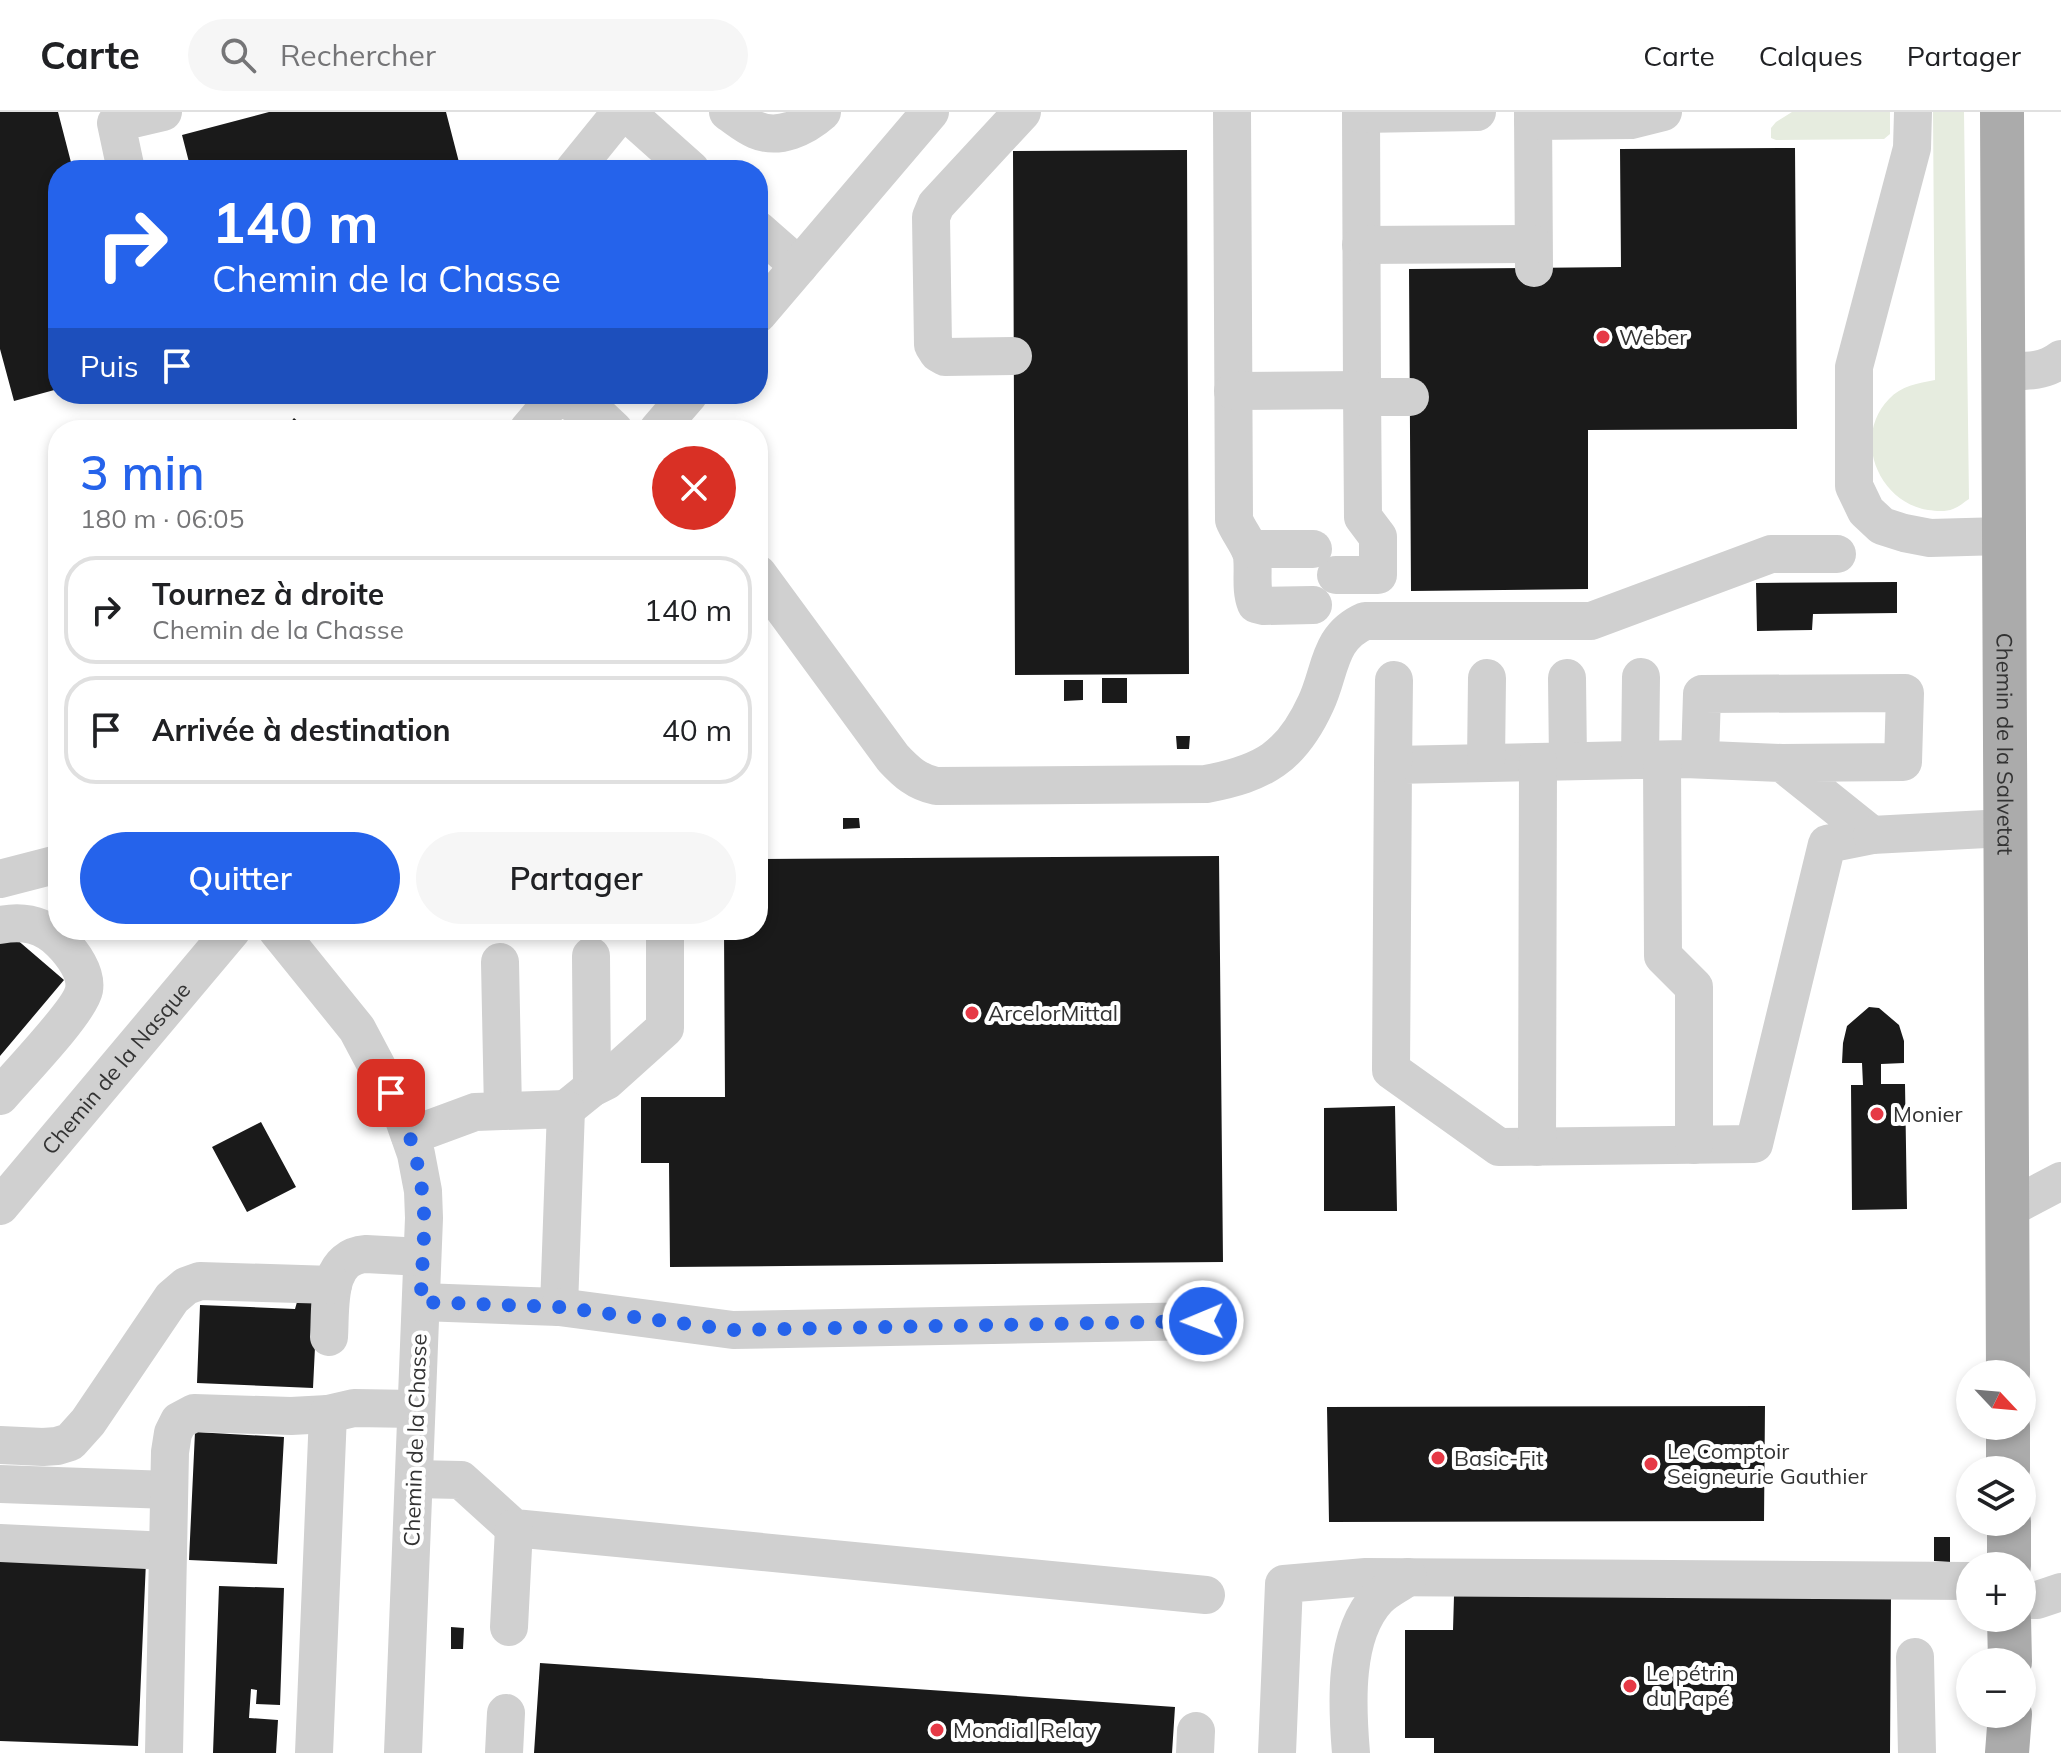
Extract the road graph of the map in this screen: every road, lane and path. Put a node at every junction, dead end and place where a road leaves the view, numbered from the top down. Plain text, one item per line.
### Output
1 (163, 112) edge
2 (728, 112) edge
3 (822, 112) edge
4 (930, 112) edge
5 (1022, 112) edge
6 (1232, 112) edge
7 (1477, 112) edge
8 (1663, 112) edge
9 (1913, 112) edge
10 (2002, 112) edge
11 (1361, 113) edge
12 (630, 114) edge
13 (1533, 117) edge
14 (124, 160) edge
15 (584, 160) edge
16 (680, 160) edge
17 (768, 239) edge
18 (1361, 245) junction
19 (799, 266) junction
20 (768, 302) edge
21 (1013, 356) dead end
22 (2061, 359) edge
23 (2002, 371) junction
24 (1233, 391) junction
25 (1362, 394) junction
26 (1410, 397) dead end
27 (548, 404) edge
28 (574, 404) edge
29 (680, 404) edge
30 (536, 420) edge
31 (603, 420) edge
32 (667, 420) edge
33 (2003, 536) junction
34 (1250, 549) junction
35 (1837, 554) dead end
36 (1378, 575) junction
37 (1313, 605) dead end
38 (769, 609) edge
39 (1380, 620) junction
40 (1641, 677) dead end
41 (1487, 678) dead end
42 (1567, 678) dead end
43 (1394, 680) dead end
44 (1700, 759) junction
45 (1651, 760) junction
46 (1553, 762) junction
47 (1486, 763) junction
48 (1782, 763) junction
49 (1393, 765) junction
50 (2005, 828) junction
51 (1872, 835) junction
52 (48, 867) edge
53 (0, 879) edge
54 (0, 925) edge
55 (48, 932) edge
56 (58, 940) edge
57 (223, 940) edge
58 (285, 940) edge
59 (665, 940) edge
60 (591, 956) dead end
61 (500, 962) dead end
62 (0, 1096) edge
63 (579, 1098) junction
64 (503, 1111) junction
65 (410, 1136) junction
66 (1694, 1145) junction
67 (1537, 1147) junction
68 (2061, 1181) edge
69 (7, 1183) edge
70 (2008, 1209) junction
71 (422, 1257) junction
72 (333, 1285) junction
73 (421, 1302) junction
74 (559, 1307) junction
75 (1203, 1321) dead end
76 (329, 1337) dead end
77 (2008, 1360) edge
78 (416, 1409) junction
79 (328, 1414) junction
80 (0, 1445) edge
81 (414, 1479) junction
82 (0, 1484) edge
83 (169, 1490) junction
84 (514, 1528) junction
85 (0, 1543) edge
86 (168, 1551) junction
87 (1408, 1577) junction
88 (1956, 1581) edge
89 (2061, 1592) edge
90 (1206, 1595) dead end
91 (2036, 1600) edge
92 (509, 1627) dead end
93 (1915, 1657) dead end
94 (506, 1713) dead end
95 (2009, 1728) edge
96 (164, 1753) edge
97 (314, 1753) edge
98 (403, 1753) edge
99 (504, 1753) edge
100 (1277, 1753) edge
101 (1351, 1753) edge
102 (1917, 1753) edge
103 (2007, 1753) edge

1 - 14 street
2 - 3 street
4 - 19 street
5 - 21 street
6 - 24 street
7 - 11 street
8 - 13 street
9 - 33 street
10 - 23 main road, Chemin de la Salvetat
11 - 18 street
12 - 15 street
12 - 16 street
13 - 18 street
17 - 19 street
18 - 25 street
19 - 20 street
22 - 23 street
23 - 33 main road, Chemin de la Salvetat
24 - 25 street
24 - 34 street
25 - 26 street
25 - 36 street
27 - 30 street
28 - 31 street
29 - 32 street
33 - 50 main road, Chemin de la Salvetat
34 - 36 street
34 - 37 street
35 - 39 street
36 - 39 street
38 - 39 street
40 - 45 street
41 - 47 street
42 - 46 street
43 - 49 street
44 - 45 street
44 - 48 street
44 - 48 street
45 - 46 street
45 - 66 street
46 - 47 street
46 - 67 street
47 - 49 street
48 - 51 street
49 - 67 street
50 - 51 street
50 - 70 main road, Chemin de la Salvetat
51 - 66 street
52 - 53 street
54 - 55 street
56 - 62 street
57 - 69 street, Chemin de la Nasque
58 - 65 street, Chemin de la Chasse
59 - 63 street
60 - 63 street
61 - 64 street
63 - 64 street
63 - 74 street
64 - 65 street
65 - 71 street, Chemin de la Chasse
66 - 67 street
68 - 70 street
70 - 77 main road, Chemin de la Salvetat
71 - 72 street
71 - 73 street, Chemin de la Chasse
72 - 76 street
72 - 80 street
73 - 74 street
73 - 78 street, Chemin de la Chasse
74 - 75 street
78 - 79 street
78 - 81 street, Chemin de la Chasse
79 - 83 street
79 - 97 street
81 - 84 street
81 - 98 street, Chemin de la Chasse
82 - 83 street
83 - 86 street
84 - 90 street
84 - 92 street
85 - 86 street
86 - 96 street
87 - 88 street
87 - 100 street
87 - 101 street
89 - 91 street
93 - 102 street
94 - 99 street
95 - 103 main road

